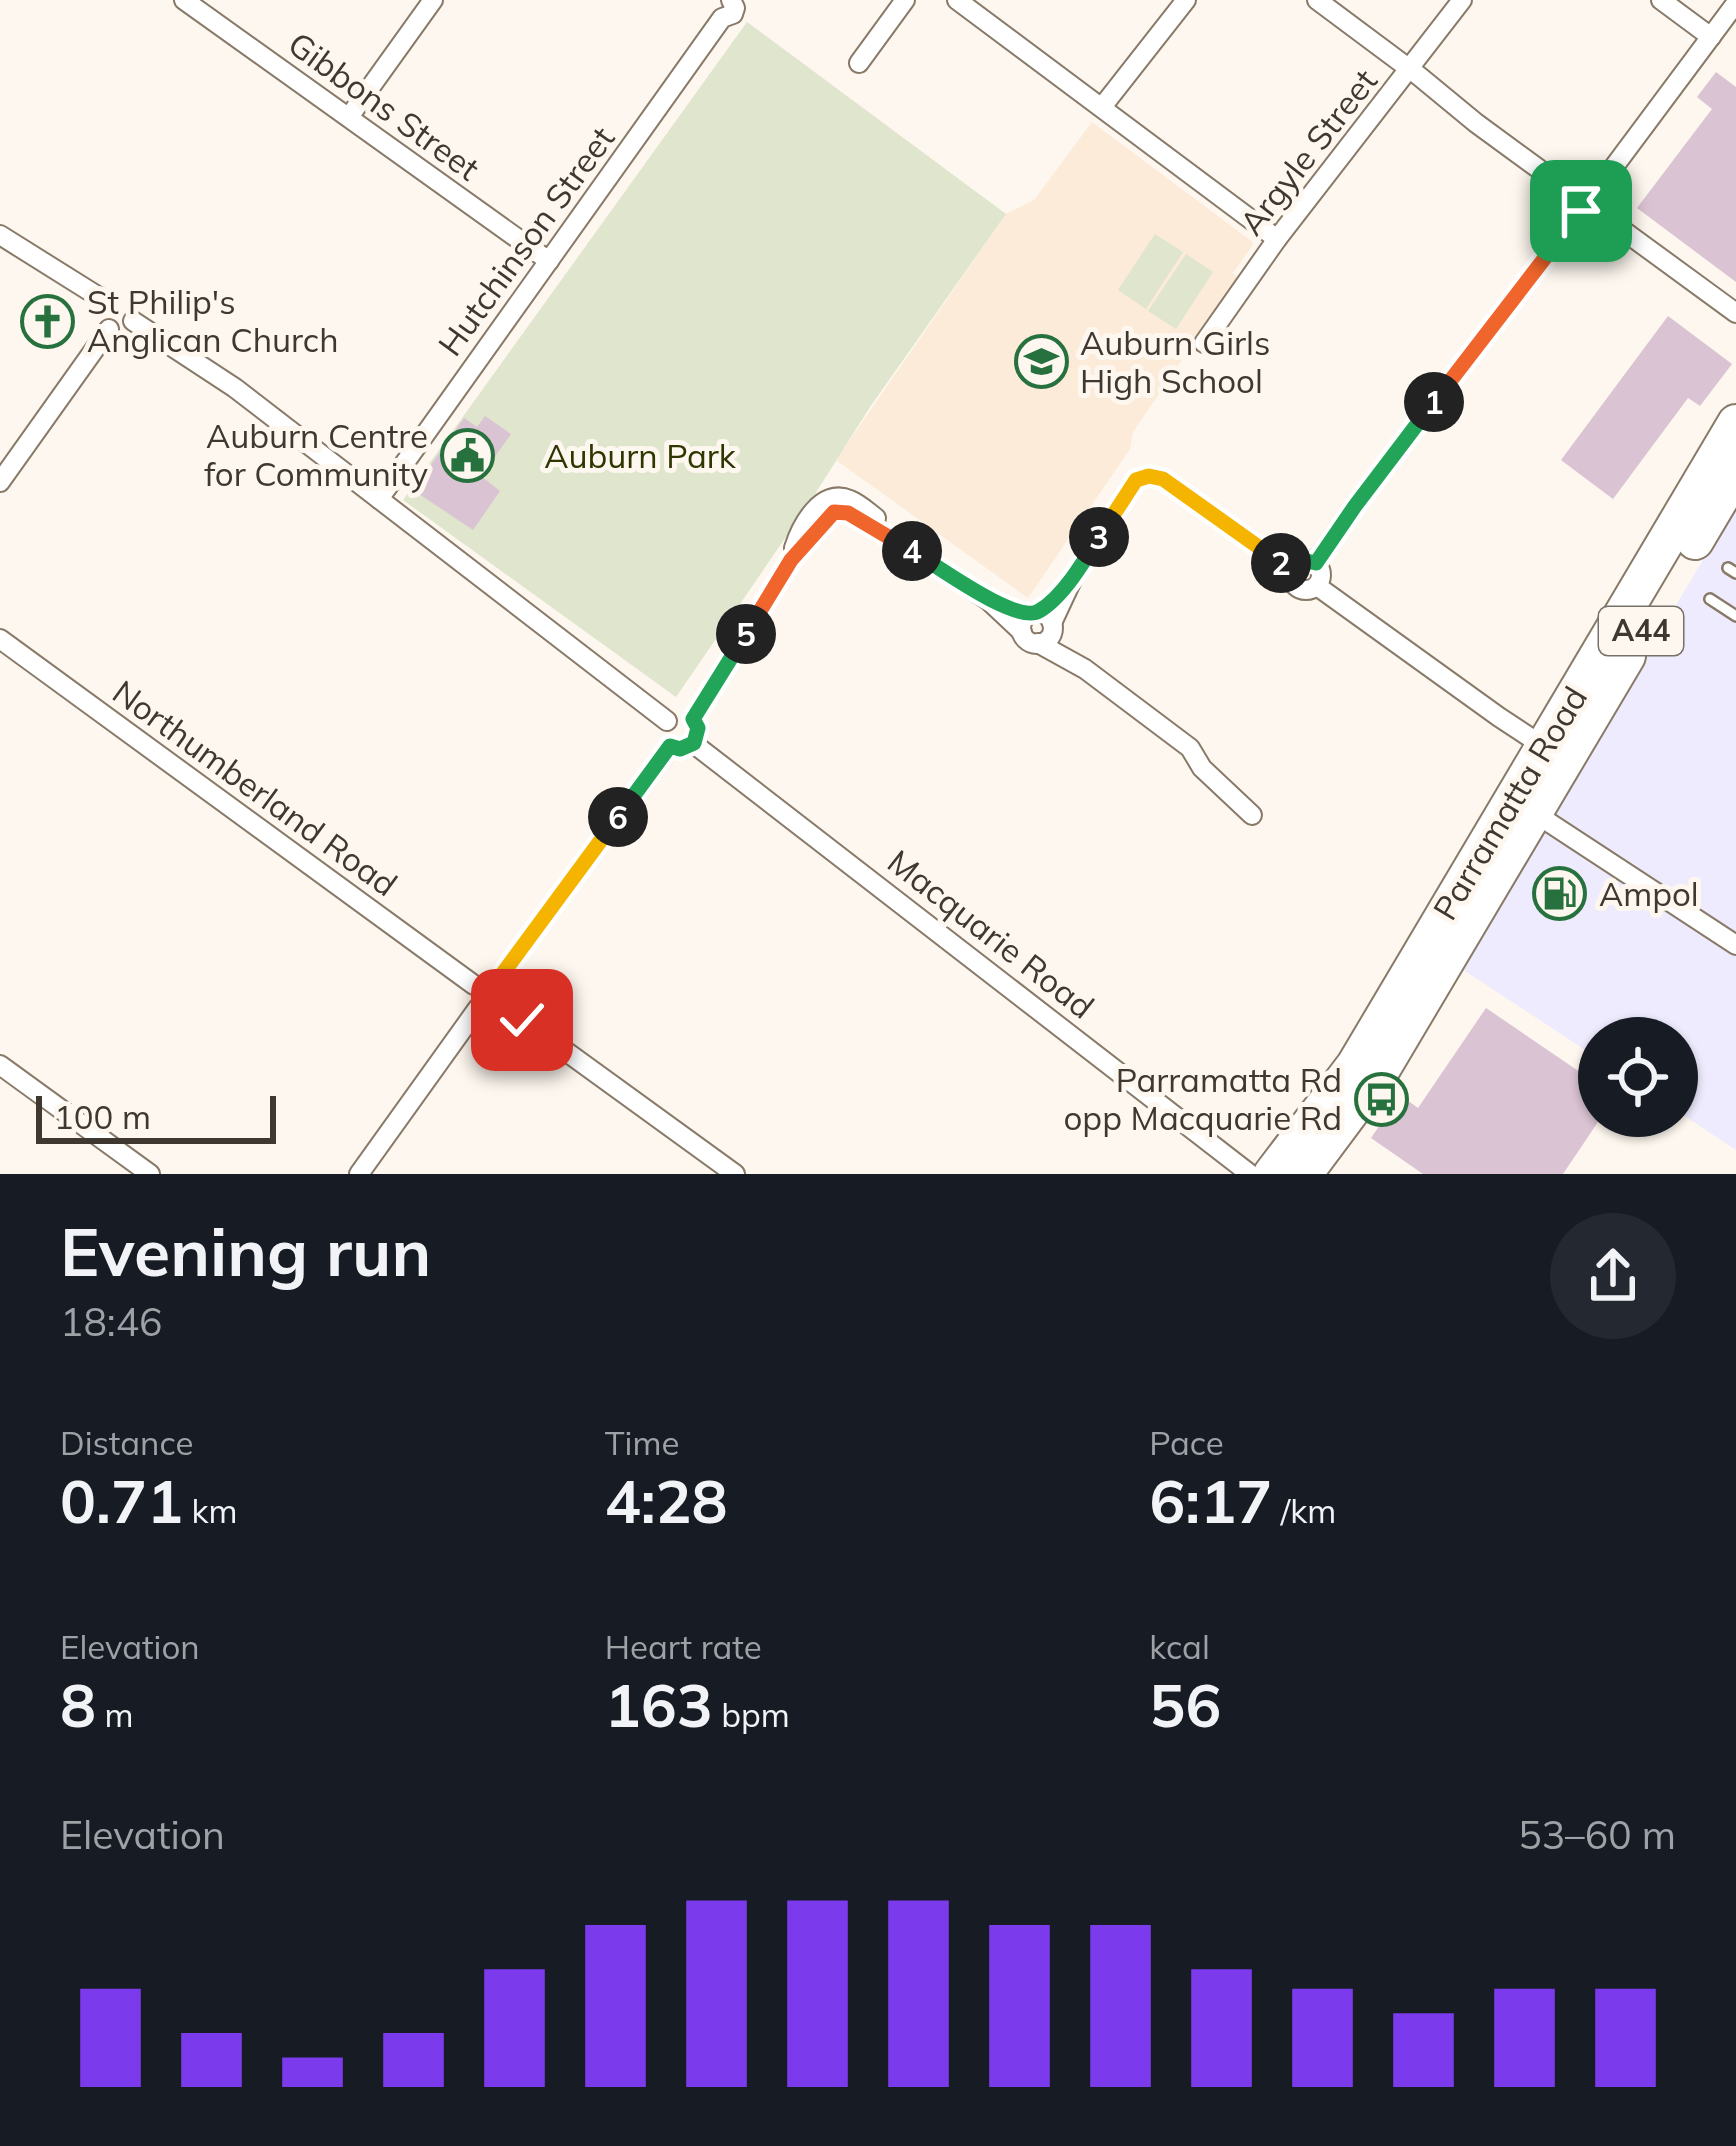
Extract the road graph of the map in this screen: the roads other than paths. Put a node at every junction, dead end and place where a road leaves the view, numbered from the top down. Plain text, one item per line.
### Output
1 (184, 0) edge
2 (433, 0) edge
3 (905, 0) edge
4 (957, 0) edge
5 (1186, 0) edge
6 (1316, 0) edge
7 (1462, 0) edge
8 (1660, 0) edge
9 (1736, 3) edge
10 (726, 9) edge
11 (1711, 37) junction
12 (859, 63) dead end
13 (1410, 70) junction
14 (1102, 107) junction
15 (349, 118) junction
16 (1587, 203) junction
17 (0, 235) edge
18 (1277, 239) junction
19 (549, 261) junction
20 (106, 302) junction
21 (1736, 313) edge
22 (133, 321) junction
23 (109, 329) junction
24 (1204, 343) dead end
25 (1736, 423) edge
26 (1736, 472) edge
27 (0, 482) edge
28 (379, 499) junction
29 (1316, 563) junction
30 (1292, 570) junction
31 (1317, 586) junction
32 (1710, 599) dead end
33 (1736, 616) edge
34 (1039, 626) junction
35 (0, 640) edge
36 (693, 719) junction
37 (667, 721) junction
38 (694, 743) junction
39 (670, 746) junction
40 (1544, 746) junction
41 (1523, 805) junction
42 (1252, 815) dead end
43 (1736, 946) edge
44 (498, 980) junction
45 (474, 985) junction
46 (502, 1005) junction
47 (478, 1009) junction
48 (0, 1065) edge
49 (150, 1174) edge
50 (359, 1174) edge
51 (735, 1174) edge
52 (1250, 1174) edge
53 (1272, 1174) edge
54 (1304, 1174) edge

1 - 15 street, Gibbons Street
2 - 15 street
3 - 12 street
4 - 14 street
5 - 14 street
6 - 13 street
7 - 13 street, Argyle Street
8 - 11 street
9 - 11 street
10 - 19 street, Hutchinson Street
11 - 16 street
13 - 16 street
13 - 18 street, Argyle Street
14 - 18 street
15 - 19 street, Gibbons Street
16 - 21 street
16 - 29 street
17 - 20 street
18 - 24 street, Argyle Street
19 - 28 street, Hutchinson Street
20 - 22 street
20 - 23 street
22 - 23 street
22 - 28 street
23 - 27 street
25 - 40 highway, Parramatta Road / A44
26 - 41 highway, Parramatta Road / A44
28 - 37 street
29 - 30 street
29 - 31 street
30 - 31 street
30 - 34 street
31 - 40 street
32 - 33 lane
34 - 36 street
34 - 42 street
35 - 45 street, Northumberland Road
36 - 37 street
36 - 38 street
37 - 39 street
38 - 39 street
38 - 52 street, Macquarie Road
39 - 44 street
40 - 41 highway, Parramatta Road / A44
41 - 43 street
41 - 53 highway, Parramatta Road / A44
41 - 54 highway, Parramatta Road / A44
44 - 45 street
44 - 46 street
45 - 47 street
46 - 47 street
46 - 51 street
47 - 50 street
48 - 49 street

